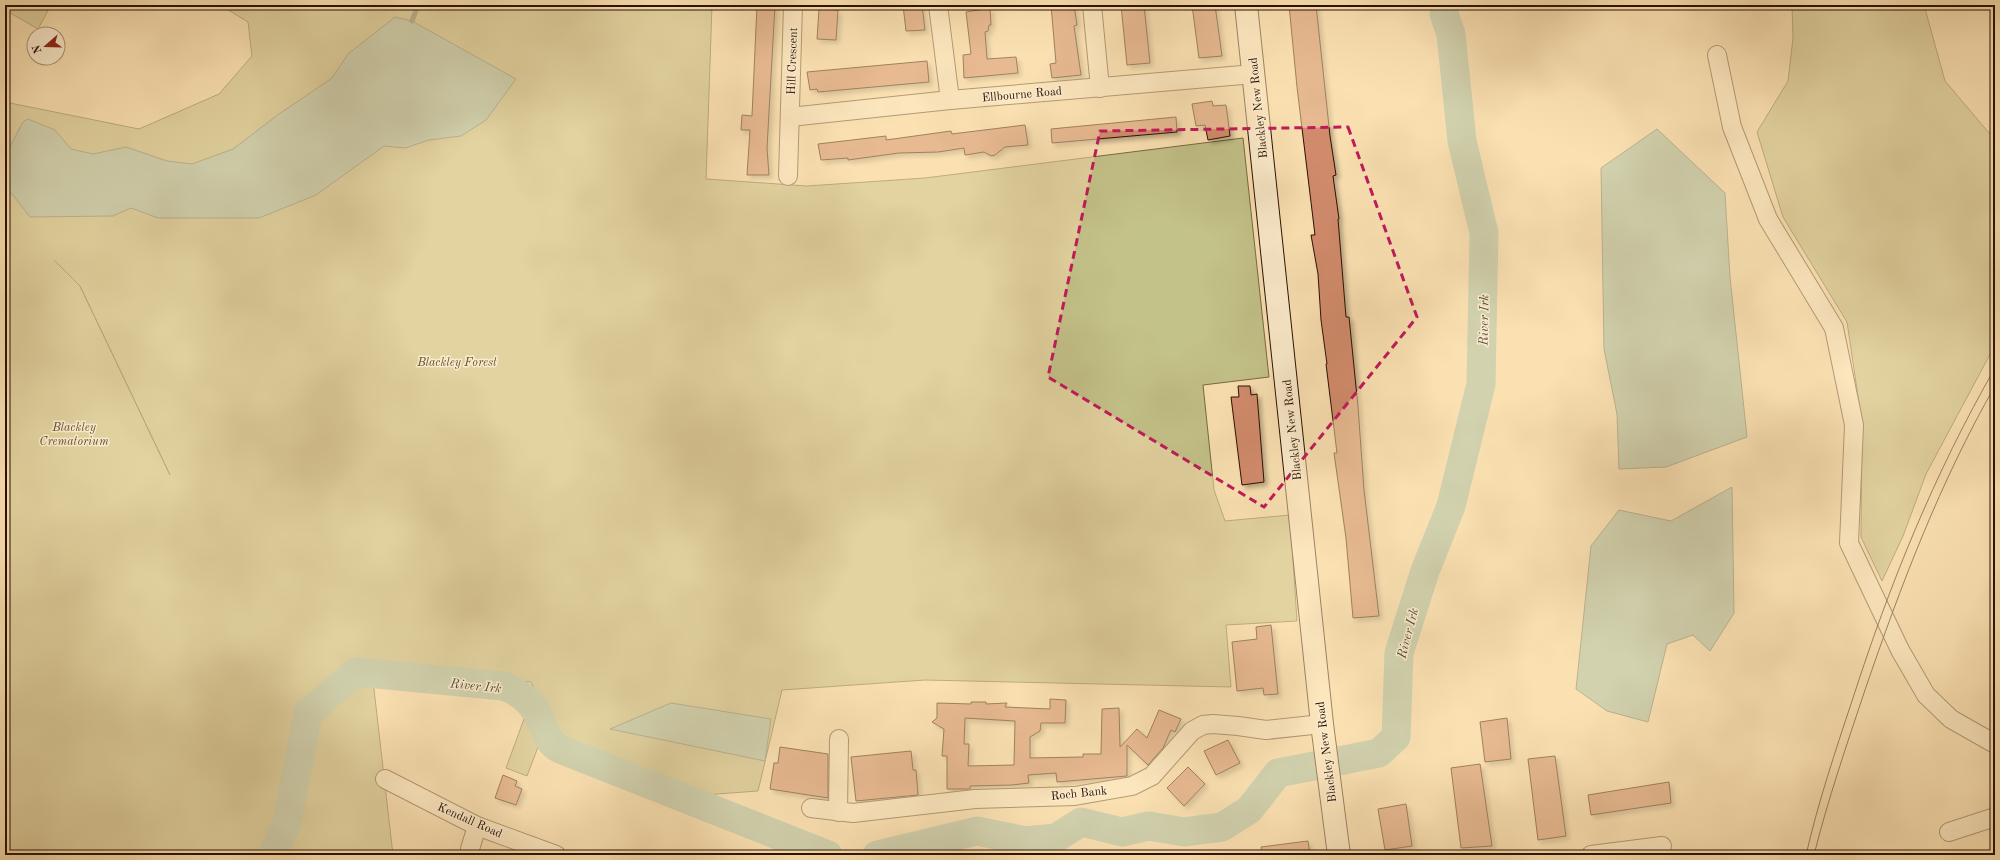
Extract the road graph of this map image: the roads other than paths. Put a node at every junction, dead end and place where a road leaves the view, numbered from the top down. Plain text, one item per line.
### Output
1 (793, 5) edge
2 (938, 5) edge
3 (1092, 5) edge
4 (1246, 5) edge
5 (1717, 55) dead end
6 (1254, 74) junction
7 (1100, 88) junction
8 (950, 100) junction
9 (790, 117) junction
10 (788, 176) dead end
11 (1322, 724) junction
12 (839, 739) dead end
13 (1995, 744) edge
14 (385, 779) dead end
15 (811, 808) dead end
16 (838, 812) junction
17 (1995, 817) edge
18 (477, 826) junction
19 (1948, 832) dead end
20 (1662, 846) dead end
21 (470, 855) edge
22 (556, 855) edge
23 (1339, 855) edge
24 (1591, 855) edge

1 - 9 street, Hill Crescent
2 - 8 street
3 - 7 street
4 - 6 street, Blackley New Road
5 - 13 street
6 - 7 street, Ellbourne Road
6 - 11 street, Blackley New Road
7 - 8 street, Ellbourne Road
8 - 9 street, Ellbourne Road
9 - 10 street, Hill Crescent
11 - 16 street, Roch Bank
11 - 23 street, Blackley New Road
12 - 16 street
14 - 18 street, Kendall Road
15 - 16 street, Roch Bank
17 - 19 street
18 - 21 street
18 - 22 street, Kendall Road
20 - 24 street

